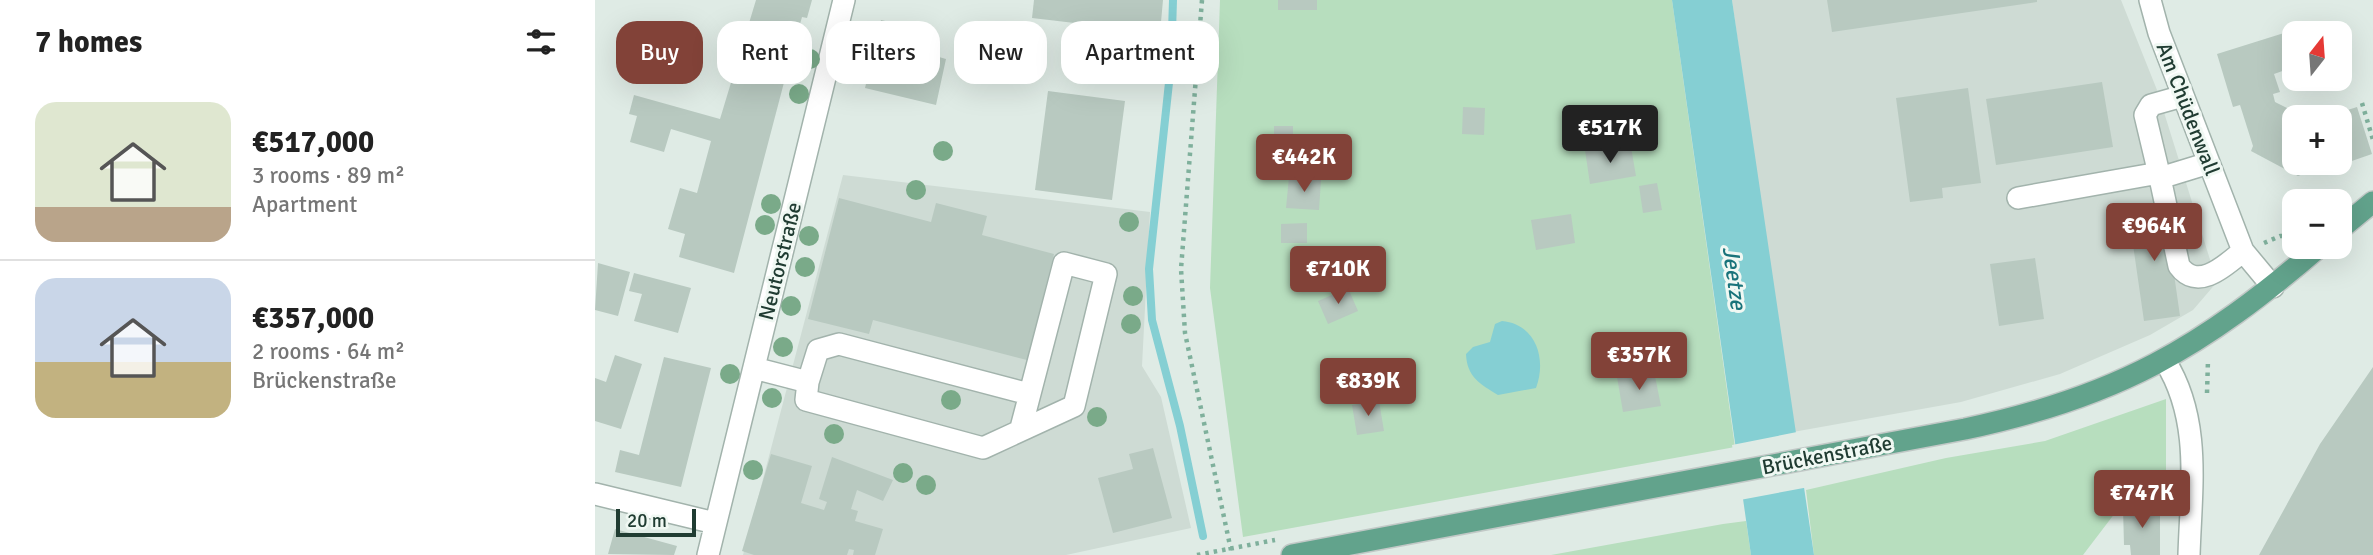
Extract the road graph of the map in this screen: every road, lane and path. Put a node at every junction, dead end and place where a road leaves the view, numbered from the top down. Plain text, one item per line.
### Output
1 (844, 0) edge
2 (1202, 0) edge
3 (2150, 0) edge
4 (2183, 96) junction
5 (2362, 103) dead end
6 (2373, 141) edge
7 (2209, 163) junction
8 (2159, 175) junction
9 (2018, 198) dead end
10 (2373, 202) edge
11 (2352, 219) edge
12 (2282, 238) edge
13 (2245, 255) junction
14 (2305, 259) edge
15 (2273, 287) junction
16 (2165, 361) junction
17 (754, 368) junction
18 (808, 382) junction
19 (1029, 394) junction
20 (1021, 428) junction
21 (595, 494) edge
22 (715, 523) junction
23 (708, 555) edge
24 (1232, 555) edge
25 (1292, 555) edge
26 (2189, 555) edge

1 - 17 street, Neutorstraße
2 - 24 path
3 - 4 street, Am Chüdenwall
4 - 7 street, Am Chüdenwall
4 - 8 street
5 - 6 path
7 - 8 street
7 - 13 street, Am Chüdenwall
8 - 9 street
8 - 13 street
10 - 11 main road
12 - 13 path
13 - 15 street, Am Chüdenwall
14 - 15 main road, Brückenstraße
15 - 16 main road, Brückenstraße
16 - 25 main road, Brückenstraße
16 - 26 street
17 - 18 street
17 - 22 street, Neutorstraße
18 - 19 street
18 - 20 street
19 - 20 street
19 - 20 street
21 - 22 street
22 - 23 street, Neutorstraße

